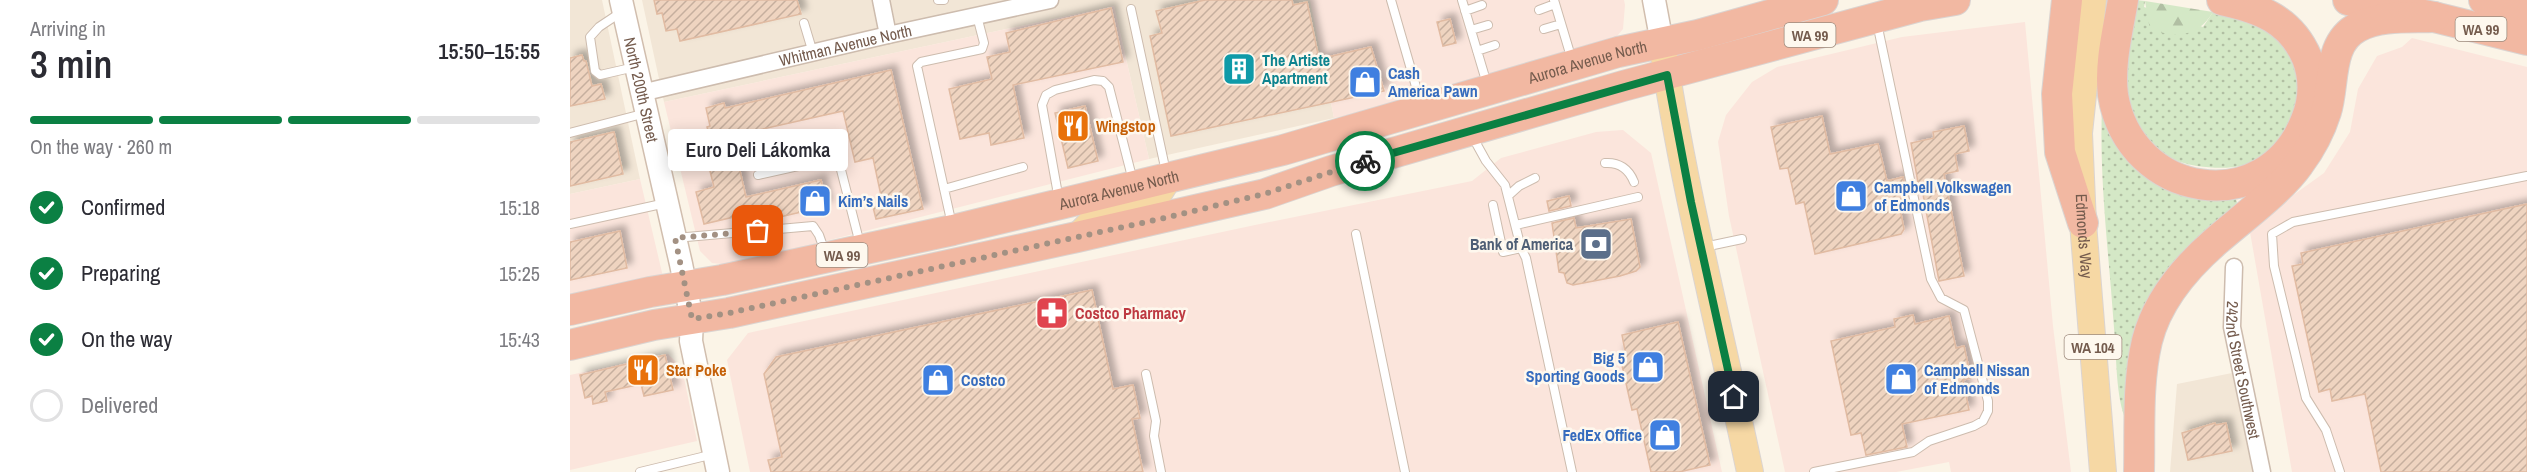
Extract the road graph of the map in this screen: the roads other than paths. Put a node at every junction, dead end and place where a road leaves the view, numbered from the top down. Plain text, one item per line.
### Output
1 (881, 0) edge
2 (938, 0) edge
3 (944, 0) edge
4 (1050, 0) edge
5 (1391, 0) edge
6 (1462, 0) edge
7 (1654, 0) edge
8 (1823, 0) edge
9 (1955, 0) edge
10 (2067, 0) edge
11 (2093, 0) edge
12 (2123, 0) edge
13 (2222, 0) edge
14 (2348, 0) edge
15 (2484, 0) edge
16 (1554, 2) edge
17 (622, 5) edge
18 (1482, 5) dead end
19 (1131, 9) dead end
20 (1539, 10) dead end
21 (1465, 11) junction
22 (2527, 12) edge
23 (977, 16) junction
24 (2434, 17) junction
25 (1876, 18) junction
26 (804, 23) dead end
27 (1561, 24) junction
28 (1488, 25) dead end
29 (1544, 29) dead end
30 (1471, 30) junction
31 (888, 35) junction
32 (2527, 40) edge
33 (1662, 43) junction
34 (1495, 45) dead end
35 (1477, 51) junction
36 (813, 52) junction
37 (1574, 65) junction
38 (636, 67) junction
39 (1667, 75) junction
40 (1489, 90) junction
41 (644, 103) junction
42 (1423, 111) junction
43 (1469, 131) junction
44 (570, 133) edge
45 (1605, 163) dead end
46 (1023, 167) dead end
47 (758, 175) dead end
48 (2527, 176) edge
49 (1535, 178) dead end
50 (1168, 179) junction
51 (1634, 182) dead end
52 (1134, 187) junction
53 (944, 189) junction
54 (1509, 195) junction
55 (1638, 197) dead end
56 (667, 203) junction
57 (1059, 204) junction
58 (1493, 205) dead end
59 (2083, 223) junction
60 (570, 224) edge
61 (1516, 225) junction
62 (953, 230) junction
63 (1356, 234) dead end
64 (1077, 237) junction
65 (675, 238) junction
66 (1742, 239) dead end
67 (1521, 248) junction
68 (1701, 248) junction
69 (862, 251) junction
70 (828, 258) junction
71 (2234, 267) dead end
72 (686, 287) junction
73 (570, 310) edge
74 (692, 319) junction
75 (570, 345) edge
76 (1146, 375) dead end
77 (716, 463) edge
78 (1746, 469) edge
79 (640, 472) edge
80 (732, 472) edge
81 (1161, 472) edge
82 (1405, 472) edge
83 (1572, 472) edge
84 (1814, 472) edge
85 (2103, 472) edge
86 (2139, 472) edge
87 (2262, 472) edge
88 (2340, 472) edge

1 - 31 street
2 - 3 lane
4 - 23 street, Whitman Avenue North
5 - 42 lane
6 - 21 lane
7 - 33 street
8 - 33 highway, WA 99
9 - 25 highway, WA 99
10 - 59 highway
11 - 59 main road, Edmonds Way / WA 104
12 - 13 highway
14 - 24 highway, WA 99
15 - 22 highway, WA 99
16 - 20 lane
16 - 27 lane
17 - 38 street, North 200th Street
17 - 38 lane
18 - 21 lane
19 - 50 lane
21 - 30 lane
23 - 31 street, Whitman Avenue North
23 - 53 lane
24 - 32 highway, WA 99
24 - 86 highway
25 - 39 highway, WA 99
25 - 84 lane
26 - 36 lane
27 - 29 lane
27 - 37 lane
28 - 30 lane
30 - 35 lane
31 - 36 street, Whitman Avenue North
33 - 37 highway, Aurora Avenue North / WA 99
33 - 39 main road
34 - 35 lane
35 - 40 lane
36 - 41 street, Whitman Avenue North
37 - 40 highway, Aurora Avenue North / WA 99
38 - 41 street, North 200th Street
39 - 43 highway, Aurora Avenue North / WA 99
39 - 68 main road
40 - 42 highway, Aurora Avenue North / WA 99
41 - 44 lane
41 - 56 street, North 200th Street
42 - 50 highway, Aurora Avenue North / WA 99
43 - 54 lane
43 - 64 highway, Aurora Avenue North / WA 99
45 - 51 lane
46 - 53 lane
47 - 69 lane
48 - 88 lane
49 - 54 lane
50 - 52 highway, Aurora Avenue North / WA 99
50 - 64 main road
52 - 57 highway, Aurora Avenue North / WA 99
52 - 57 lane
53 - 62 lane
54 - 61 lane
55 - 61 lane
56 - 60 lane
56 - 65 street, North 200th Street
57 - 62 highway, Aurora Avenue North / WA 99
58 - 67 lane
59 - 85 main road, Edmonds Way / WA 104
61 - 67 lane
62 - 69 highway, Aurora Avenue North / WA 99
63 - 82 lane
64 - 74 highway, Aurora Avenue North / WA 99
65 - 70 lane
65 - 72 street, North 200th Street
66 - 68 lane
67 - 83 lane
68 - 78 main road
69 - 70 highway, Aurora Avenue North / WA 99
70 - 72 highway, Aurora Avenue North / WA 99
71 - 87 street, 242nd Street Southwest
72 - 73 highway, Aurora Avenue North / WA 99
72 - 74 street, North 200th Street
74 - 75 highway, Aurora Avenue North / WA 99
74 - 77 street, North 200th Street
74 - 80 street, North 200th Street
76 - 81 lane
77 - 79 lane

